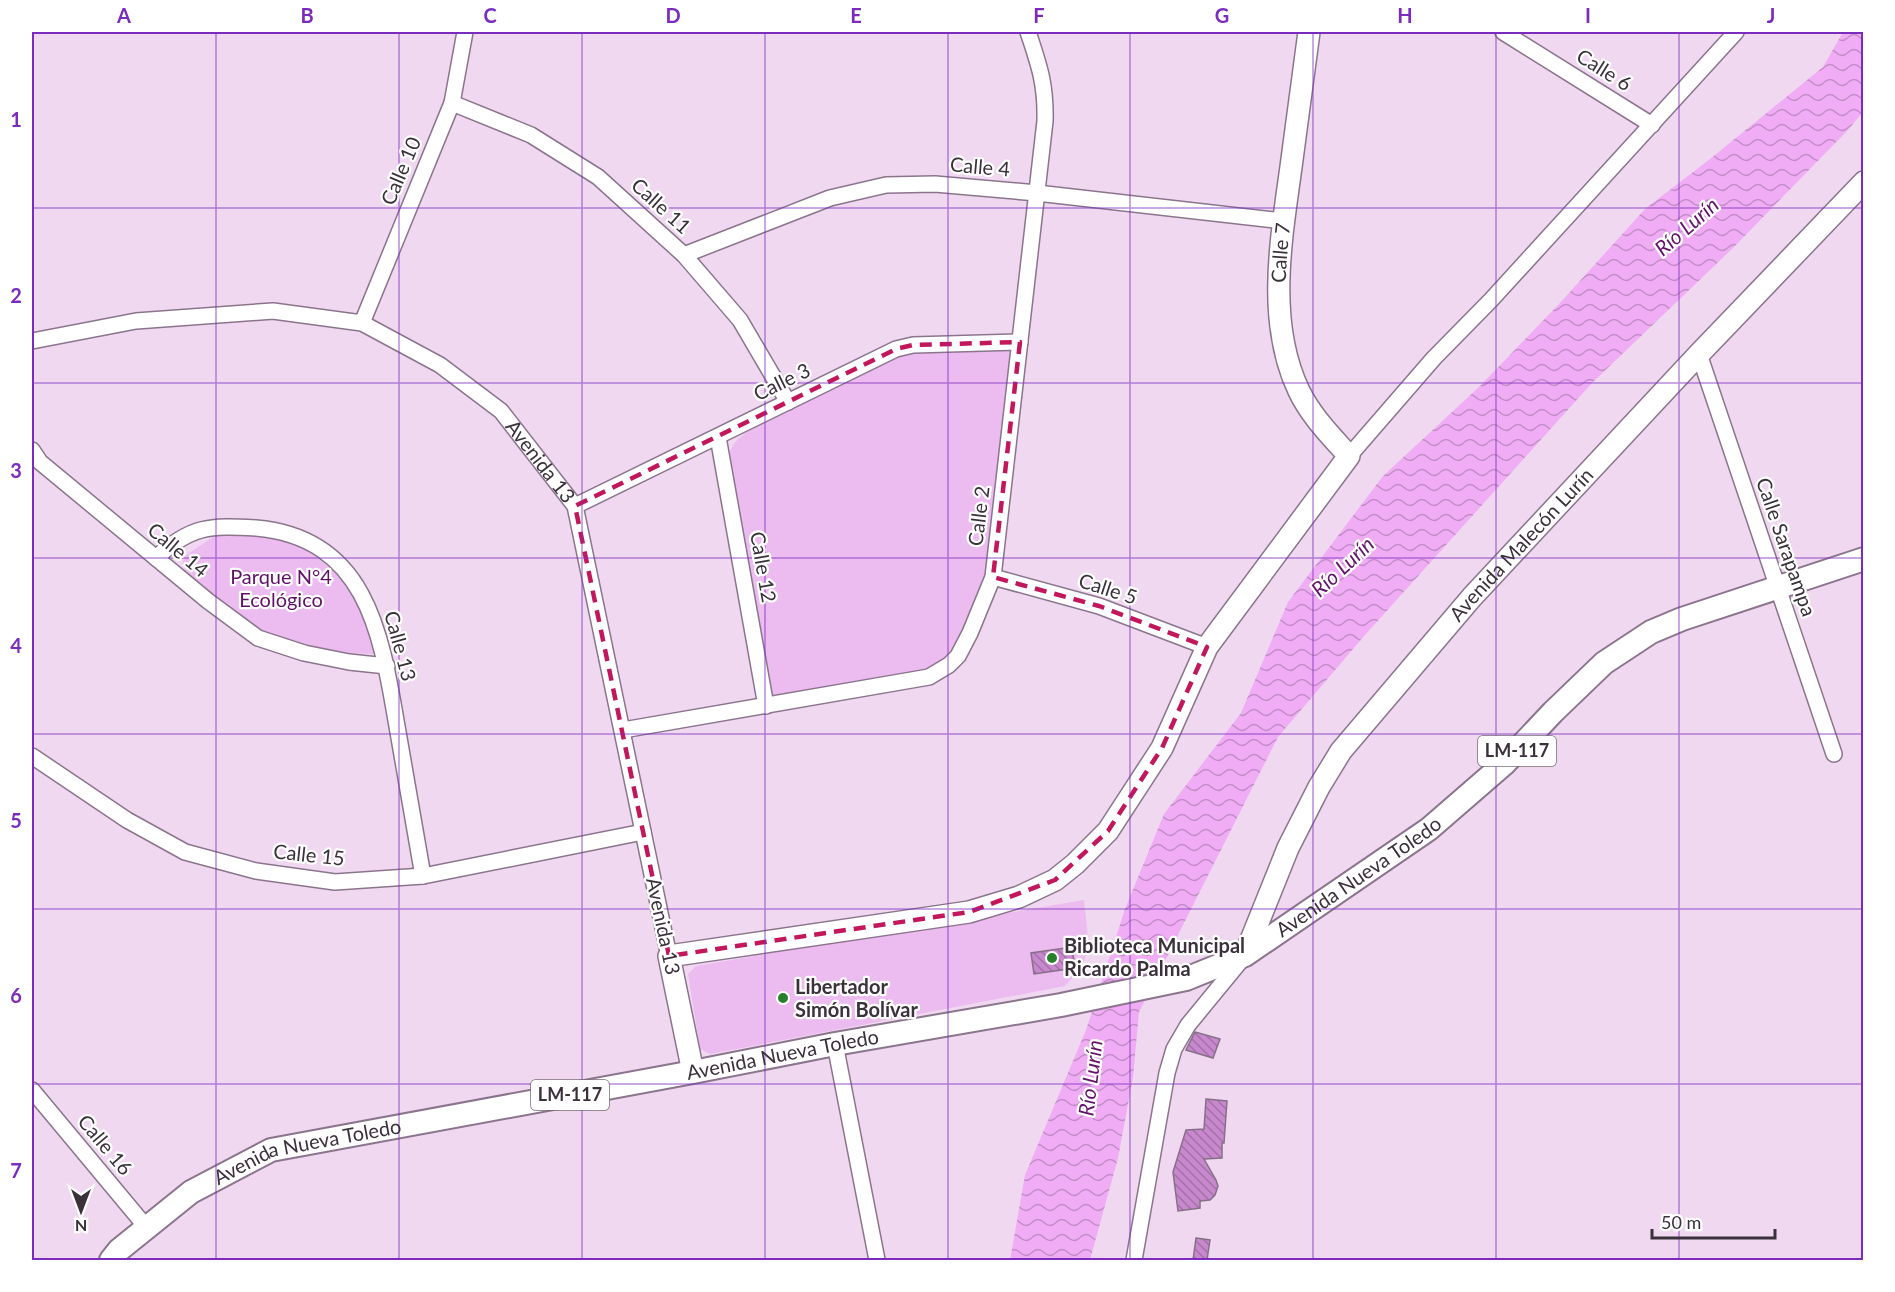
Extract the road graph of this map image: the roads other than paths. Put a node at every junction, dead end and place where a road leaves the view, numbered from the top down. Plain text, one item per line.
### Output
1 (465, 32) edge
2 (1028, 32) edge
3 (1309, 32) edge
4 (1503, 32) edge
5 (1736, 32) edge
6 (452, 103) junction
7 (1652, 125) junction
8 (1863, 182) edge
9 (1037, 192) junction
10 (1283, 222) junction
11 (684, 255) junction
12 (363, 323) junction
13 (32, 341) edge
14 (1020, 342) junction
15 (1699, 354) junction
16 (788, 402) junction
17 (718, 437) junction
18 (32, 450) edge
19 (1349, 456) junction
20 (575, 506) junction
21 (156, 558) junction
22 (1863, 559) edge
23 (993, 577) junction
24 (1778, 587) junction
25 (1207, 647) junction
26 (387, 666) junction
27 (766, 706) junction
28 (623, 730) junction
29 (1834, 754) dead end
30 (32, 756) edge
31 (643, 832) junction
32 (423, 876) junction
33 (1245, 955) junction
34 (669, 956) junction
35 (835, 1044) junction
36 (693, 1072) junction
37 (32, 1090) edge
38 (147, 1228) junction
39 (111, 1260) edge
40 (877, 1260) edge
41 (1134, 1260) edge

1 - 6 street, Calle 10
2 - 9 street, Calle 2
3 - 10 street, Calle 7
4 - 7 street, Calle 6
5 - 7 street
6 - 11 street, Calle 11
6 - 12 street, Calle 10
7 - 19 street
8 - 15 street, Avenida Malecón Lurín
9 - 10 street, Calle 4
9 - 11 street, Calle 4
9 - 14 street, Calle 2
10 - 19 street, Calle 7
11 - 16 street, Calle 11
12 - 13 street, Avenida 13
12 - 20 street, Avenida 13
14 - 16 street, Calle 3
14 - 23 street, Calle 2
15 - 24 street, Calle Sarapampa
15 - 33 street, Avenida Malecón Lurín
16 - 17 street, Calle 3
17 - 20 street, Calle 3
17 - 27 street, Calle 12
18 - 21 street, Calle 14
19 - 25 street
20 - 28 street, Avenida 13
21 - 26 street, Calle 14
21 - 26 street, Calle 13
22 - 24 main road, Avenida Nueva Toledo / LM-117
23 - 25 street, Calle 5
23 - 27 street, Calle 2
24 - 29 street, Calle Sarapampa
24 - 33 main road, Avenida Nueva Toledo / LM-117
25 - 34 street
26 - 32 street, Calle 13
27 - 28 street, Calle 2
28 - 31 street, Avenida 13
30 - 32 street, Calle 15
31 - 32 street, Calle 15
31 - 34 street, Avenida 13
33 - 35 main road, Avenida Nueva Toledo / LM-117
33 - 41 street
34 - 36 street, Avenida 13
35 - 36 main road, Avenida Nueva Toledo / LM-117
35 - 40 street
36 - 38 main road, Avenida Nueva Toledo / LM-117
37 - 38 street, Calle 16
38 - 39 main road, Avenida Nueva Toledo / LM-117

